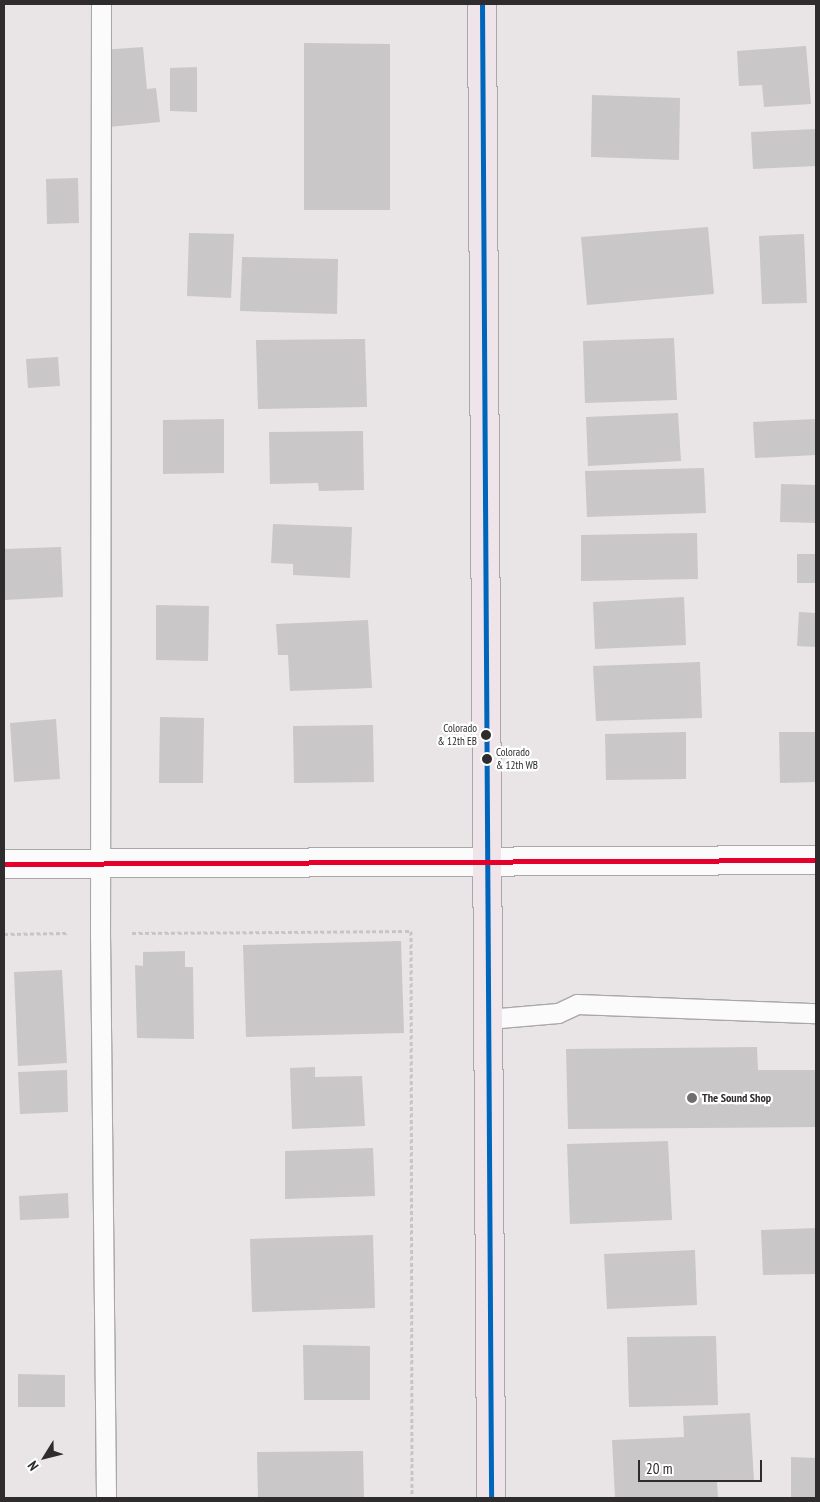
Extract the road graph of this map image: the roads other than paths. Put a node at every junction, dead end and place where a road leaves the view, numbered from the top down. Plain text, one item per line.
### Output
1 (101, 4) edge
2 (482, 4) edge
3 (488, 860) junction
4 (816, 860) edge
5 (102, 863) junction
6 (4, 864) edge
7 (816, 1013) edge
8 (488, 1019) junction
9 (106, 1498) edge
10 (491, 1498) edge

1 - 5 lane
2 - 3 main road
3 - 4 street
3 - 5 street
3 - 8 main road
5 - 6 street
5 - 9 lane
7 - 8 lane
8 - 10 main road

